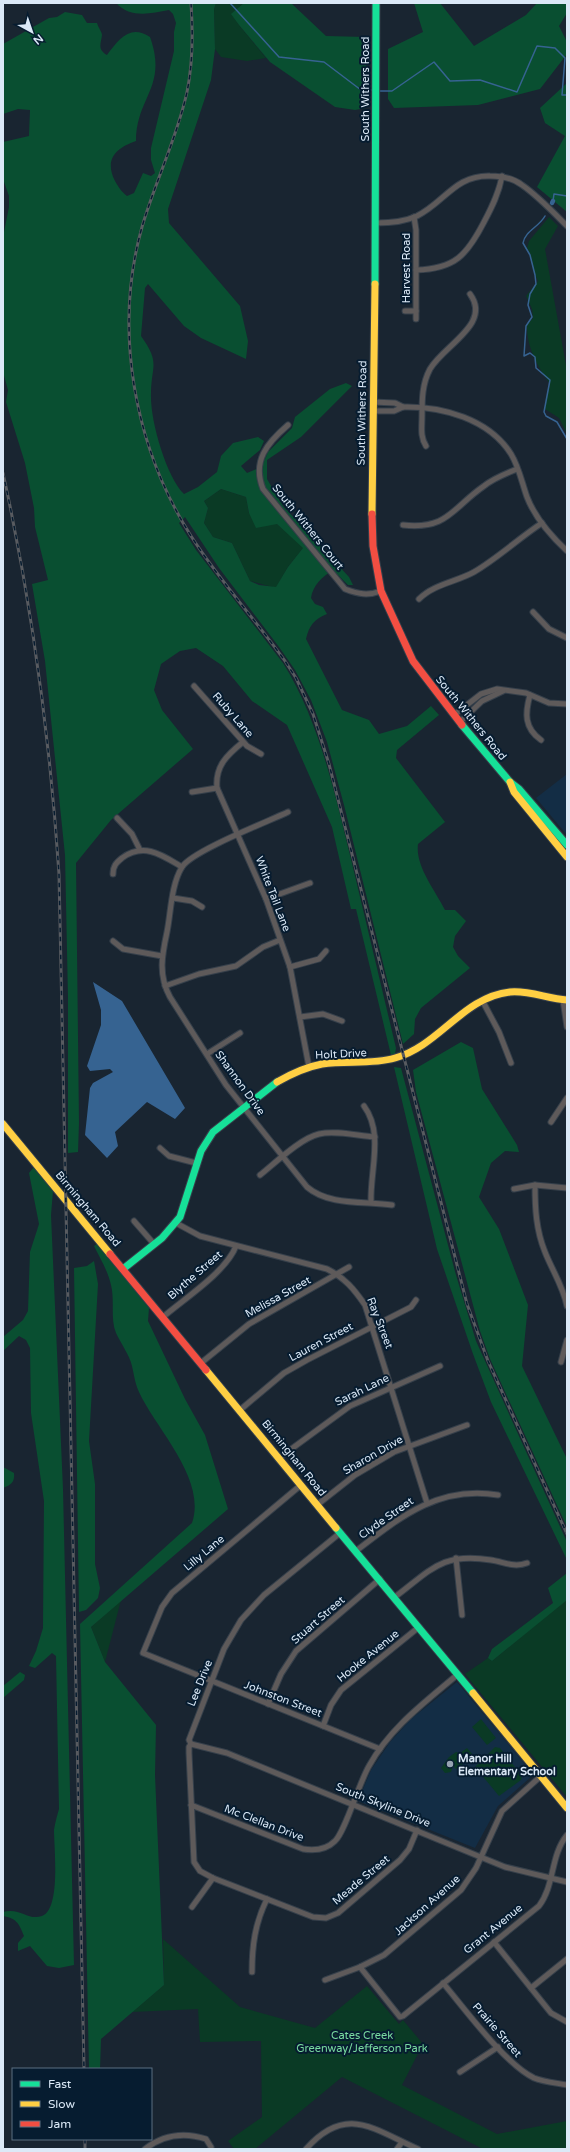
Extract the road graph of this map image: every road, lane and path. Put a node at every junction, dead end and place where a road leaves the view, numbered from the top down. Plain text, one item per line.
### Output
1 (376, 3) edge
2 (502, 176) junction
3 (414, 217) junction
4 (376, 223) junction
5 (567, 226) edge
6 (416, 270) junction
7 (470, 294) dead end
8 (405, 311) dead end
9 (416, 311) junction
10 (416, 319) dead end
11 (373, 402) junction
12 (403, 407) junction
13 (422, 407) junction
14 (373, 411) junction
15 (288, 425) dead end
16 (426, 446) dead end
17 (517, 469) junction
18 (542, 523) junction
19 (404, 525) dead end
20 (567, 551) edge
21 (381, 591) junction
22 (419, 599) dead end
23 (533, 612) dead end
24 (567, 638) edge
25 (194, 686) dead end
26 (503, 691) junction
27 (530, 695) junction
28 (567, 704) edge
29 (454, 715) junction
30 (460, 722) junction
31 (541, 740) dead end
32 (243, 742) junction
33 (261, 754) dead end
34 (510, 782) junction
35 (217, 788) junction
36 (192, 792) dead end
37 (288, 812) dead end
38 (118, 818) dead end
39 (238, 835) junction
40 (567, 845) edge
41 (140, 850) junction
42 (567, 857) edge
43 (182, 867) junction
44 (113, 874) dead end
45 (310, 883) dead end
46 (173, 898) junction
47 (266, 899) junction
48 (202, 907) dead end
49 (280, 940) junction
50 (113, 941) dead end
51 (326, 951) dead end
52 (162, 956) junction
53 (290, 967) junction
54 (165, 986) junction
55 (482, 1000) junction
56 (565, 1000) edge
57 (300, 1017) junction
58 (342, 1021) dead end
59 (567, 1026) edge
60 (240, 1033) dead end
61 (207, 1054) junction
62 (511, 1063) dead end
63 (309, 1067) junction
64 (567, 1098) edge
65 (364, 1106) dead end
66 (244, 1107) junction
67 (551, 1122) dead end
68 (3, 1124) edge
69 (375, 1138) junction
70 (160, 1148) dead end
71 (283, 1157) junction
72 (196, 1163) junction
73 (260, 1175) dead end
74 (535, 1185) junction
75 (567, 1188) edge
76 (514, 1189) dead end
77 (370, 1202) junction
78 (392, 1205) dead end
79 (134, 1221) dead end
80 (176, 1223) junction
81 (154, 1244) junction
82 (236, 1246) junction
83 (349, 1267) dead end
84 (123, 1268) junction
85 (337, 1274) junction
86 (416, 1300) dead end
87 (567, 1306) edge
88 (163, 1317) junction
89 (372, 1326) junction
90 (567, 1340) edge
91 (561, 1362) dead end
92 (201, 1363) junction
93 (440, 1366) dead end
94 (392, 1386) junction
95 (240, 1410) junction
96 (467, 1425) dead end
97 (409, 1445) junction
98 (279, 1458) junction
99 (301, 1485) junction
100 (498, 1494) dead end
101 (427, 1503) junction
102 (317, 1505) junction
103 (340, 1533) junction
104 (356, 1551) junction
105 (456, 1558) junction
106 (527, 1563) dead end
107 (380, 1579) junction
108 (395, 1597) junction
109 (462, 1615) dead end
110 (419, 1627) junction
111 (144, 1653) joint
112 (457, 1675) junction
113 (211, 1682) junction
114 (268, 1704) junction
115 (324, 1726) junction
116 (191, 1744) junction
117 (380, 1749) junction
118 (541, 1776) junction
119 (352, 1803) junction
120 (191, 1805) junction
121 (567, 1808) edge
122 (417, 1830) junction
123 (567, 1835) edge
124 (481, 1857) junction
125 (213, 1878) junction
126 (550, 1878) junction
127 (567, 1882) edge
128 (267, 1899) junction
129 (192, 1907) dead end
130 (494, 1942) junction
131 (567, 1959) edge
132 (360, 1967) junction
133 (252, 1972) dead end
134 (325, 1980) dead end
135 (443, 1983) junction
136 (531, 1988) junction
137 (567, 2022) edge
138 (498, 2047) junction
139 (460, 2072) dead end
140 (567, 2084) edge
141 (402, 2142) junction
142 (210, 2147) dead end
143 (145, 2149) edge
144 (306, 2149) edge
145 (397, 2149) edge
146 (418, 2149) edge

1 - 4 street, South Withers Road
2 - 3 street
2 - 5 street
2 - 6 street
3 - 4 street
3 - 6 street, Harvest Road
4 - 11 street, South Withers Road
6 - 9 street, Harvest Road
7 - 13 street
8 - 9 street
9 - 10 street, Harvest Road
11 - 12 street
11 - 14 street, South Withers Road
12 - 13 street
12 - 14 street
13 - 16 street
13 - 17 street
14 - 21 street, South Withers Road
15 - 21 street, South Withers Court
17 - 18 street
17 - 19 street
18 - 20 street
18 - 22 street
21 - 29 street, South Withers Road
23 - 24 street
25 - 32 street, Ruby Lane
26 - 27 street
26 - 29 street
26 - 30 street
27 - 28 street
27 - 31 street
29 - 30 street, South Withers Road
30 - 34 street, South Withers Road
32 - 33 street, Ruby Lane
32 - 35 street
34 - 40 street, South Withers Road
34 - 42 street, South Withers Road
35 - 36 street
35 - 39 street, White Tail Lane
37 - 39 street
38 - 41 street
39 - 43 street
39 - 47 street, White Tail Lane
41 - 43 street
41 - 44 street
43 - 46 street, Shannon Drive
45 - 47 street
46 - 48 street
46 - 52 street, Shannon Drive
47 - 49 street, White Tail Lane
49 - 53 street, White Tail Lane
49 - 54 street
50 - 52 street
51 - 53 street
52 - 54 street, Shannon Drive
53 - 57 street, White Tail Lane
54 - 61 street, Shannon Drive
55 - 56 street, Holt Drive
55 - 62 street
55 - 63 street, Holt Drive
56 - 59 street
57 - 58 street
57 - 63 street, White Tail Lane
60 - 61 street
61 - 66 street, Shannon Drive
63 - 66 street, Holt Drive
64 - 67 street
65 - 69 street
66 - 71 street, Shannon Drive
66 - 72 street, Holt Drive
68 - 84 street, Birmingham Road
69 - 71 street
69 - 77 street
70 - 72 street
71 - 73 street
71 - 77 street, Shannon Drive
72 - 80 street, Holt Drive
74 - 75 street
74 - 76 street
74 - 87 street
77 - 78 street, Shannon Drive
79 - 81 street
80 - 81 street, Holt Drive
80 - 82 street, Ray Street
81 - 84 street, Holt Drive
82 - 85 street, Ray Street
82 - 88 street, Blythe Street
83 - 85 street, Melissa Street
84 - 88 street, Birmingham Road
85 - 89 street, Ray Street
85 - 92 street, Melissa Street
86 - 89 street, Lauren Street
88 - 92 street, Birmingham Road
89 - 94 street, Ray Street
89 - 95 street, Lauren Street
90 - 91 street
92 - 95 street, Birmingham Road
93 - 94 street, Sarah Lane
94 - 97 street, Ray Street
94 - 98 street, Sarah Lane
95 - 98 street, Birmingham Road
96 - 97 street, Sharon Drive
97 - 101 street, Ray Street
97 - 102 street, Sharon Drive
98 - 99 street, Birmingham Road
99 - 102 street, Birmingham Road
99 - 111 street, Lilly Lane
100 - 101 street, Clyde Street
101 - 104 street, Clyde Street
102 - 103 street, Birmingham Road
103 - 104 street, Birmingham Road
103 - 113 street, Lee Drive
104 - 107 street, Birmingham Road
105 - 106 street
105 - 108 street
105 - 109 street
107 - 108 street, Birmingham Road
107 - 114 street, Stuart Street
108 - 110 street, Birmingham Road
110 - 112 street, Birmingham Road
110 - 115 street, Hooke Avenue
111 - 113 street, Johnston Street
112 - 117 street, Mc Clellan Drive
112 - 118 street, Birmingham Road
113 - 114 street, Johnston Street
113 - 116 street, Lee Drive
114 - 115 street, Johnston Street
115 - 117 street, Johnston Street
116 - 119 street, South Skyline Drive
116 - 120 street, Lee Drive
117 - 119 street, Mc Clellan Drive
118 - 121 street, Birmingham Road
118 - 124 street, Jackson Avenue
119 - 120 street, Mc Clellan Drive
119 - 122 street, South Skyline Drive
120 - 125 street, Lee Drive
122 - 124 street, South Skyline Drive
122 - 128 street, Meade Street
123 - 126 street, Grant Avenue
124 - 126 street, South Skyline Drive
124 - 132 street, Jackson Avenue
125 - 128 street, Meade Street
125 - 129 street
126 - 127 street, South Skyline Drive
126 - 130 street, Grant Avenue
128 - 133 street
130 - 135 street, Grant Avenue
130 - 136 street
131 - 136 street
132 - 134 street, Jackson Avenue
132 - 135 street, Grant Avenue
135 - 138 street, Prairie Street
136 - 137 street
138 - 139 street
138 - 140 street, Prairie Street
141 - 144 street
141 - 145 street
141 - 146 street
142 - 143 street

